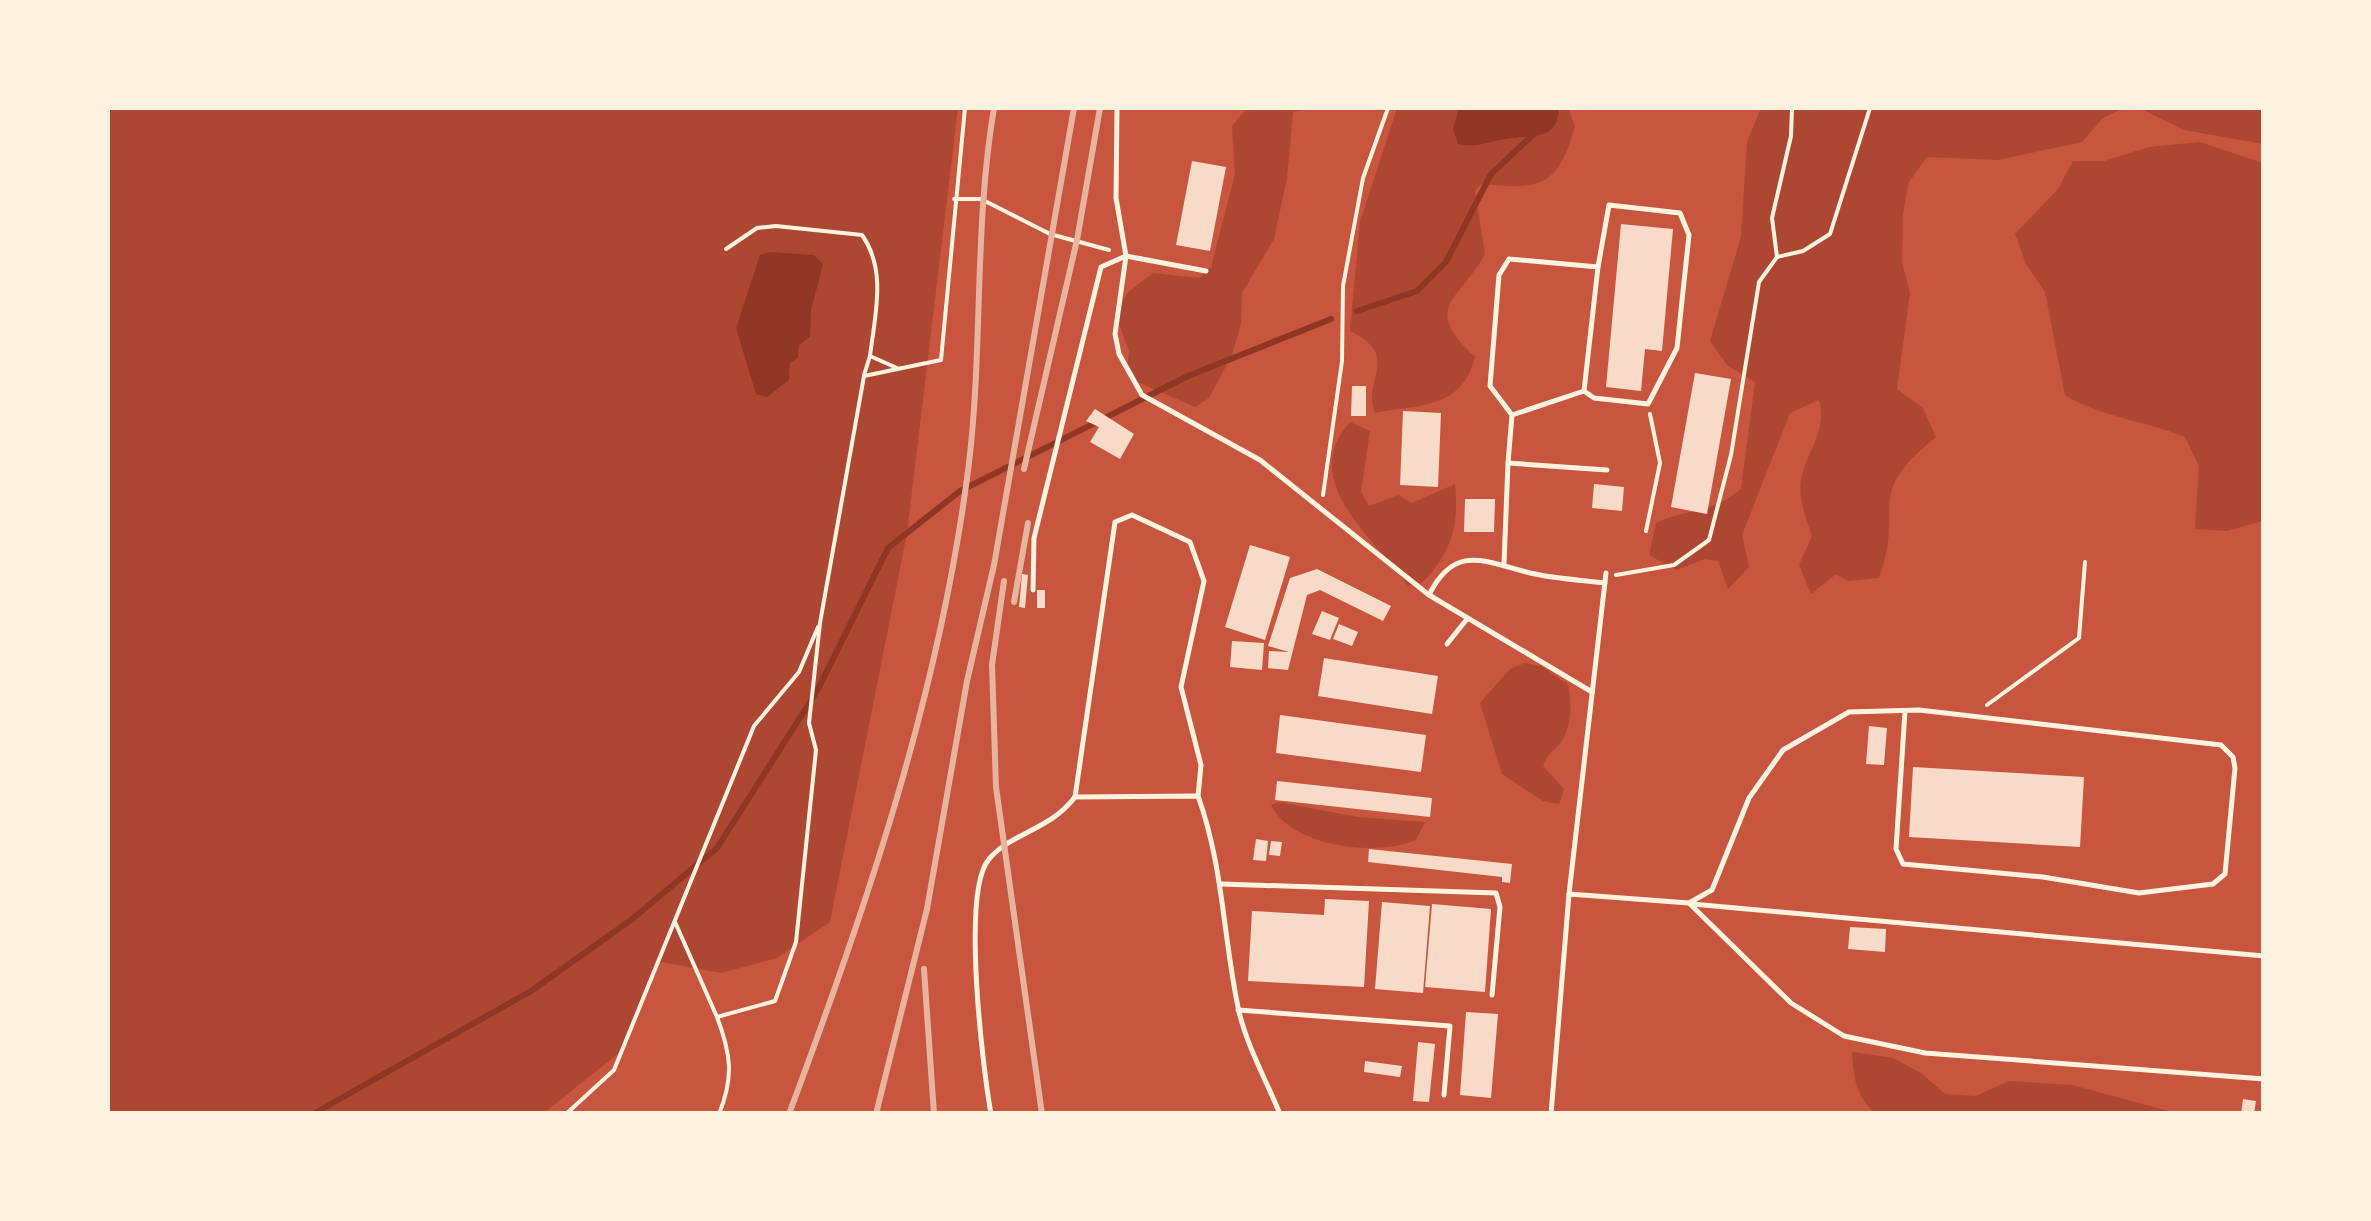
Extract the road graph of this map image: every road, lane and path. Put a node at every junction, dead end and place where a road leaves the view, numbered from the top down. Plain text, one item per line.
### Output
1 (965, 108) edge
2 (1117, 108) edge
3 (1388, 108) edge
4 (1792, 108) edge
5 (1870, 108) edge
6 (954, 199) junction
7 (726, 249) dead end
8 (1126, 256) junction
9 (1777, 258) junction
10 (1598, 266) junction
11 (1206, 271) dead end
12 (870, 356) junction
13 (898, 369) junction
14 (864, 376) junction
15 (1584, 391) junction
16 (1648, 404) junction
17 (1512, 415) junction
18 (1508, 463) junction
19 (1608, 470) dead end
20 (1322, 508) junction
21 (1646, 530) dead end
22 (2085, 562) dead end
23 (1504, 564) junction
24 (1606, 573) joint
25 (1605, 583) junction
26 (1033, 590) dead end
27 (1428, 594) junction
28 (1468, 618) junction
29 (820, 623) junction
30 (1446, 644) dead end
31 (1592, 692) junction
32 (1905, 711) junction
33 (1972, 716) junction
34 (1076, 796) junction
35 (1198, 796) junction
36 (1222, 884) junction
37 (1569, 894) junction
38 (1690, 903) junction
39 (675, 922) junction
40 (2264, 956) edge
41 (1492, 995) dead end
42 (1238, 1010) junction
43 (717, 1017) junction
44 (2264, 1079) edge
45 (1444, 1095) dead end
46 (566, 1114) edge
47 (719, 1114) edge
48 (991, 1114) edge
49 (1280, 1114) edge
50 (1551, 1114) edge

1 - 6 path
2 - 8 lane
3 - 20 path
4 - 9 path
5 - 9 path
6 - 8 path
6 - 13 path
7 - 12 path
8 - 11 lane
8 - 20 lane
8 - 26 lane
9 - 24 path
10 - 15 lane
10 - 16 lane
10 - 17 lane
12 - 13 path
12 - 14 path
13 - 14 path
14 - 29 path
15 - 16 lane
15 - 17 lane
16 - 21 path
17 - 18 lane
18 - 19 lane
18 - 23 lane
20 - 27 lane
22 - 33 path
23 - 25 lane
23 - 27 lane
24 - 25 lane
25 - 31 lane
27 - 28 lane
28 - 30 lane
28 - 31 lane
29 - 39 path
29 - 43 path
31 - 37 lane
32 - 33 lane
32 - 33 lane
32 - 38 lane
34 - 35 lane
34 - 35 lane
34 - 48 lane
35 - 36 lane
36 - 41 lane
36 - 42 lane
37 - 38 lane
37 - 50 lane
38 - 40 lane
38 - 44 lane
39 - 43 path
39 - 46 path
42 - 45 lane
42 - 49 lane
43 - 47 path

